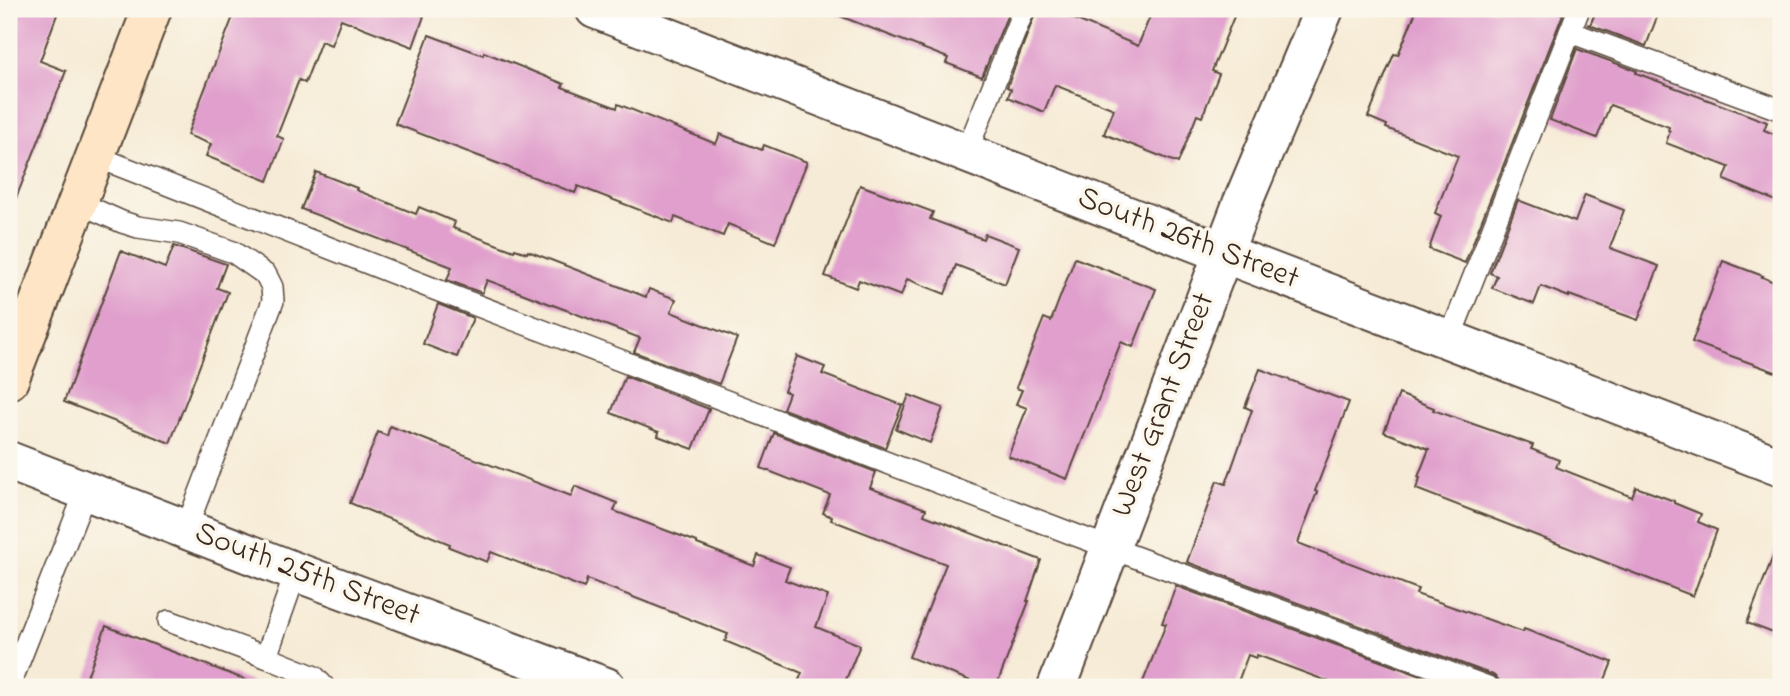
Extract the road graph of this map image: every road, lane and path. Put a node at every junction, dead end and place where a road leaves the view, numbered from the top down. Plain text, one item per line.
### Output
1 (152, 9) edge
2 (596, 9) edge
3 (1024, 9) edge
4 (1324, 9) edge
5 (1578, 9) edge
6 (1570, 32) junction
7 (1781, 110) edge
8 (966, 153) junction
9 (95, 156) junction
10 (77, 202) junction
11 (1223, 253) junction
12 (1449, 340) junction
13 (9, 380) edge
14 (9, 461) edge
15 (1781, 467) edge
16 (86, 491) junction
17 (186, 529) junction
18 (1110, 548) junction
19 (296, 572) junction
20 (169, 621) dead end
21 (265, 657) junction
22 (9, 687) edge
23 (324, 687) edge
24 (606, 687) edge
25 (1057, 687) edge
26 (1488, 687) edge

1 - 9 main road
2 - 8 street, South 26th Street
3 - 8 lane
4 - 11 street, West Grant Street
5 - 6 lane
6 - 7 lane
6 - 12 lane
8 - 11 street, South 26th Street
9 - 10 main road
9 - 18 lane
10 - 13 main road
10 - 17 lane
11 - 12 street, South 26th Street
11 - 18 street, West Grant Street
12 - 15 street, South 26th Street
14 - 16 street, South 25th Street
16 - 17 street, South 25th Street
16 - 22 lane
17 - 19 street, South 25th Street
18 - 25 street, West Grant Street
18 - 26 lane
19 - 21 lane
19 - 24 street, South 25th Street
20 - 21 lane
21 - 23 lane

